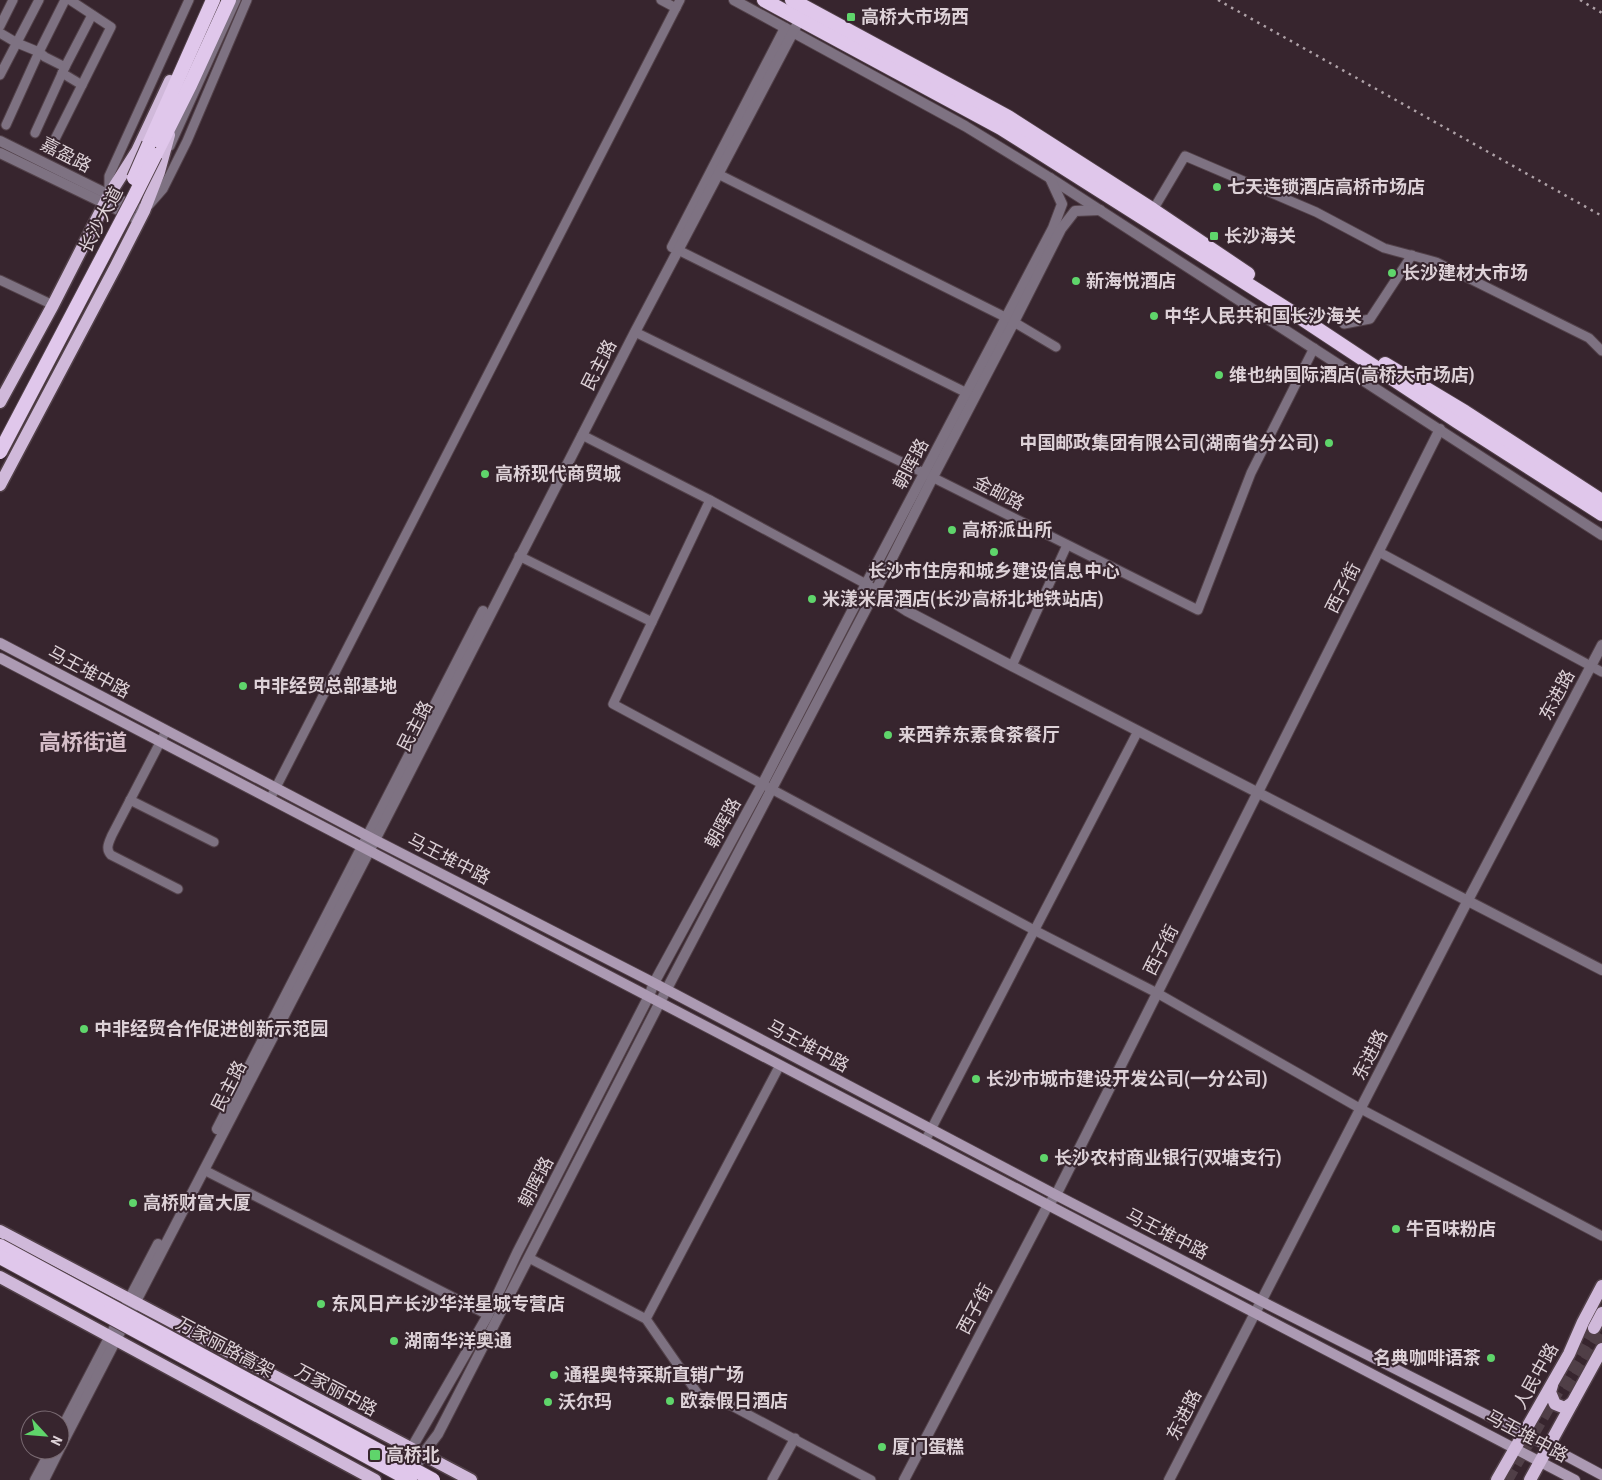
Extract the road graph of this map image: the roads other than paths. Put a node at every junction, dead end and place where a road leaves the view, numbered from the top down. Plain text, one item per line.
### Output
1 (39, 0) edge
2 (66, 0) edge
3 (70, 0) edge
4 (189, 0) edge
5 (213, 0) edge
6 (227, 0) edge
7 (236, 0) edge
8 (247, 0) edge
9 (661, 0) edge
10 (734, 0) edge
11 (764, 0) edge
12 (792, 0) edge
13 (9, 2) edge
14 (678, 4) edge
15 (92, 15) junction
16 (800, 19) junction
17 (0, 26) edge
18 (789, 30) junction
19 (0, 33) edge
20 (216, 34) junction
21 (196, 37) junction
22 (17, 43) junction
23 (39, 52) junction
24 (64, 70) junction
25 (0, 75) edge
26 (82, 84) junction
27 (178, 109) junction
28 (6, 124) dead end
29 (35, 133) dead end
30 (0, 141) edge
31 (52, 145) dead end
32 (152, 150) junction
33 (0, 153) edge
34 (159, 172) junction
35 (718, 174) junction
36 (1050, 178) junction
37 (107, 200) junction
38 (1100, 210) junction
39 (1153, 210) junction
40 (142, 215) junction
41 (678, 250) junction
42 (1412, 255) junction
43 (0, 280) edge
44 (53, 305) junction
45 (1011, 320) junction
46 (1344, 324) dead end
47 (635, 332) junction
48 (1056, 346) dead end
49 (1314, 348) junction
50 (1602, 351) edge
51 (967, 393) junction
52 (0, 402) edge
53 (1440, 429) junction
54 (582, 434) junction
55 (0, 436) edge
56 (0, 452) edge
57 (928, 475) junction
58 (0, 485) edge
59 (710, 500) junction
60 (1602, 501) edge
61 (1602, 514) edge
62 (1602, 535) edge
63 (1067, 545) junction
64 (1379, 552) junction
65 (519, 556) junction
66 (866, 584) junction
67 (876, 592) junction
68 (652, 622) junction
69 (0, 643) edge
70 (1602, 645) edge
71 (0, 658) edge
72 (1012, 666) junction
73 (1590, 666) junction
74 (1602, 672) edge
75 (166, 731) junction
76 (1138, 731) junction
77 (159, 741) junction
78 (767, 786) junction
79 (276, 788) junction
80 (1258, 793) junction
81 (270, 799) junction
82 (130, 800) junction
83 (371, 838) junction
84 (214, 842) dead end
85 (365, 849) junction
86 (178, 889) dead end
87 (1467, 902) junction
88 (1034, 930) junction
89 (1602, 970) edge
90 (654, 982) junction
91 (668, 990) junction
92 (1157, 993) junction
93 (649, 996) junction
94 (660, 1002) junction
95 (780, 1065) junction
96 (1360, 1109) junction
97 (931, 1130) junction
98 (926, 1141) junction
99 (204, 1170) junction
100 (1056, 1195) junction
101 (1048, 1204) junction
102 (0, 1231) edge
103 (1602, 1236) edge
104 (0, 1246) edge
105 (0, 1257) edge
106 (529, 1258) junction
107 (0, 1277) edge
108 (1602, 1286) edge
109 (132, 1301) junction
110 (1261, 1301) junction
111 (1254, 1313) junction
112 (1602, 1313) edge
113 (488, 1315) junction
114 (646, 1319) junction
115 (1594, 1328) tunnel mouth
116 (113, 1338) junction
117 (1602, 1349) edge
118 (1552, 1385) junction
119 (1572, 1403) junction
120 (70, 1414) edge
121 (70, 1428) edge
122 (1523, 1434) junction
123 (795, 1438) junction
124 (1548, 1446) junction
125 (1515, 1449) junction
126 (417, 1452) junction
127 (45, 1460) edge
128 (54, 1460) edge
129 (1540, 1462) junction
130 (1602, 1475) edge
131 (35, 1480) edge
132 (44, 1480) edge
133 (375, 1480) edge
134 (396, 1480) edge
135 (410, 1480) edge
136 (433, 1480) edge
137 (471, 1480) edge
138 (772, 1480) edge
139 (870, 1480) edge
140 (904, 1480) edge
141 (1169, 1480) edge
142 (1497, 1480) edge
143 (1530, 1480) edge
144 (1575, 1480) edge

1 - 22 street
2 - 23 street
3 - 15 street
4 - 37 street
5 - 21 highway, 长沙大道
6 - 20 highway, 长沙大道
7 - 20 street
8 - 40 street
9 - 14 street
10 - 18 street
11 - 16 highway
12 - 39 highway
13 - 17 street
14 - 79 street
15 - 24 street
15 - 26 street
16 - 18 street, 民主路
16 - 61 highway
18 - 35 street, 民主路
18 - 36 street
18 - 83 street, 民主路
19 - 22 street
20 - 27 highway, 长沙大道
20 - 34 street
21 - 32 highway, 长沙大道
21 - 37 main road
22 - 23 street
22 - 25 street
23 - 24 street
23 - 28 street
24 - 26 street
24 - 29 street
26 - 31 street
27 - 32 highway, 长沙大道
27 - 34 main road
30 - 37 street, 嘉盈路
32 - 55 highway, 长沙大道, bridge
32 - 56 highway, 长沙大道, bridge
33 - 37 street, 嘉盈路
34 - 40 main road
35 - 41 street, 民主路
35 - 45 street
36 - 38 street
36 - 45 street, 朝晖路
37 - 40 street, 嘉盈路
37 - 44 main road
38 - 45 street, 朝晖路
38 - 49 street
39 - 42 street
39 - 60 highway
40 - 58 main road
41 - 47 street, 民主路
41 - 51 street
42 - 46 street
42 - 50 street
43 - 44 street
44 - 52 main road
45 - 48 street
45 - 51 street, 朝晖路
45 - 57 street, 朝晖路
47 - 54 street, 民主路
47 - 57 street, 金邮路
49 - 53 street
49 - 63 street, 金邮路
51 - 57 street, 朝晖路
53 - 62 street
53 - 64 street, 西子街
54 - 59 street
54 - 65 street, 民主路
57 - 63 street, 金邮路
57 - 66 street, 朝晖路
57 - 67 street, 朝晖路
59 - 66 street
59 - 68 street
63 - 72 street
64 - 73 street
64 - 80 street, 西子街
65 - 68 street
65 - 83 street, 民主路
66 - 67 street
66 - 78 street, 朝晖路
67 - 72 street
67 - 78 street, 朝晖路
68 - 78 street
69 - 75 main road, 马王堆中路
70 - 73 street, 东进路
71 - 77 main road, 马王堆中路
72 - 76 street
73 - 74 street
73 - 87 street, 东进路
75 - 77 street
75 - 79 main road, 马王堆中路
76 - 80 street
76 - 88 street
77 - 81 main road, 马王堆中路
77 - 82 street
78 - 88 street
78 - 90 street, 朝晖路
78 - 91 street, 朝晖路
79 - 81 street
79 - 83 main road, 马王堆中路
80 - 87 street
80 - 92 street, 西子街
81 - 85 main road, 马王堆中路
82 - 84 street
82 - 86 street
83 - 85 street, 民主路
83 - 90 main road, 马王堆中路
85 - 93 main road, 马王堆中路
85 - 99 street, 民主路
85 - 109 street, 民主路
87 - 89 street
87 - 96 street, 东进路
88 - 92 street
88 - 97 street
90 - 91 main road, 马王堆中路
90 - 93 street, 朝晖路
91 - 94 street, 朝晖路
91 - 97 main road, 马王堆中路
92 - 96 street
92 - 100 street, 西子街
93 - 94 main road, 马王堆中路
93 - 113 street, 朝晖路
94 - 95 main road, 马王堆中路
94 - 106 street, 朝晖路
95 - 98 main road, 马王堆中路
95 - 114 street
96 - 103 street
96 - 110 street, 东进路
97 - 98 street
97 - 100 main road, 马王堆中路
98 - 101 main road, 马王堆中路
99 - 109 street, 民主路
99 - 113 street
100 - 101 street, 西子街
100 - 110 main road, 马王堆中路
101 - 111 main road, 马王堆中路
101 - 140 street, 西子街
102 - 109 main road, 万家丽中路
104 - 136 highway, 万家丽路高架, bridge
105 - 135 highway, 万家丽路高架, bridge
106 - 114 street
106 - 126 street, 朝晖路
107 - 116 main road
108 - 118 main road, 人民中路
109 - 116 street, 民主路
109 - 126 main road, 万家丽中路
110 - 111 street, 东进路
110 - 122 main road, 马王堆中路
111 - 125 main road, 马王堆中路
111 - 141 street, 东进路
112 - 115 main road
113 - 126 street, 朝晖路
114 - 123 street
116 - 120 street, 民主路
116 - 121 street, 民主路
116 - 133 main road
117 - 119 main road
118 - 119 main road
118 - 122 main road, 人民中路
119 - 124 main road
122 - 124 main road, 马王堆中路
122 - 125 main road, 人民中路
123 - 138 street
123 - 139 street
124 - 129 main road
124 - 130 main road, 马王堆中路
125 - 129 main road, 马王堆中路
125 - 142 main road, 人民中路
126 - 134 street, 朝晖路
126 - 135 street, 朝晖路
126 - 137 main road, 万家丽中路
127 - 131 street
128 - 132 street, 民主路
129 - 143 main road
129 - 144 main road, 马王堆中路

